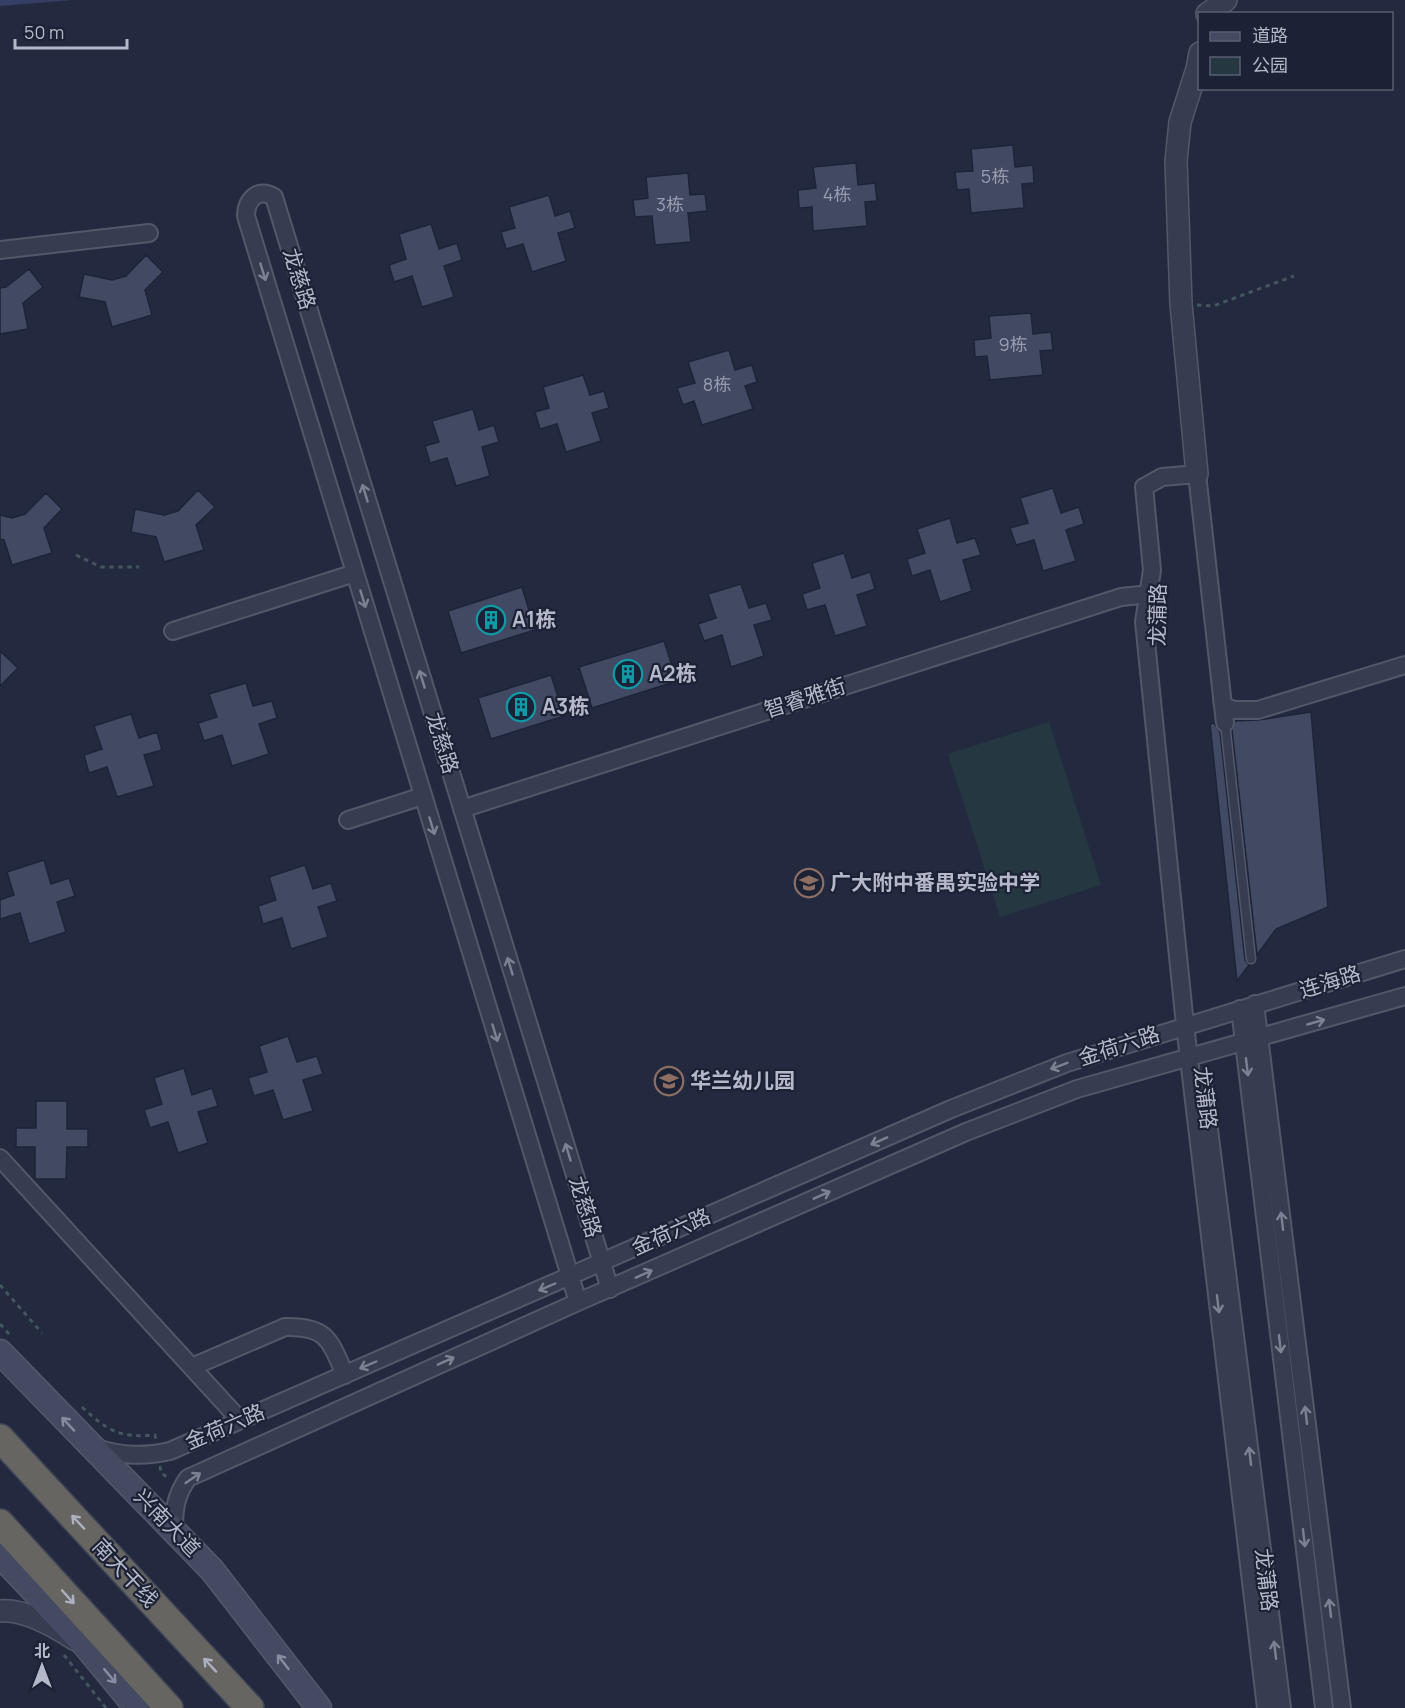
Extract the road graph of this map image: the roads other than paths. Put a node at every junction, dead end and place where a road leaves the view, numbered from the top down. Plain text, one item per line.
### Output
1 (1226, 0) edge
2 (1211, 12) edge
3 (1198, 60) edge
4 (149, 233) dead end
5 (0, 250) edge
6 (1198, 483) junction
7 (1149, 491) junction
8 (355, 573) junction
9 (1150, 594) junction
10 (173, 631) dead end
11 (1405, 665) edge
12 (1223, 705) junction
13 (1225, 723) joint
14 (423, 796) junction
15 (462, 809) junction
16 (348, 820) dead end
17 (1251, 959) dead end
18 (1405, 959) edge
19 (1405, 996) edge
20 (1248, 1007) junction
21 (1190, 1024) junction
22 (1252, 1040) junction
23 (1194, 1056) junction
24 (0, 1158) edge
25 (602, 1263) junction
26 (569, 1277) junction
27 (610, 1289) junction
28 (578, 1302) junction
29 (8, 1346) edge
30 (192, 1367) junction
31 (345, 1375) junction
32 (240, 1420) junction
33 (5, 1441) edge
34 (90, 1447) junction
35 (0, 1523) edge
36 (174, 1529) junction
37 (0, 1555) edge
38 (0, 1611) edge
39 (84, 1644) junction
40 (137, 1708) edge
41 (169, 1708) edge
42 (250, 1708) edge
43 (319, 1708) edge
44 (1266, 1708) edge
45 (1282, 1708) edge
46 (1324, 1708) edge
47 (1342, 1708) edge

1 - 2 street
3 - 6 street
4 - 5 street
6 - 7 street
6 - 12 street
7 - 9 street, 龙蒲路
7 - 21 street, 龙蒲路
8 - 10 street
8 -> 14 street, 龙慈路
15 -> 8 street, 龙慈路
9 - 15 street, 智睿雅街
9 - 21 street, 龙蒲路
11 - 12 street
12 - 13 street
13 - 17 lane
14 - 16 street
14 -> 26 street, 龙慈路
25 -> 15 street, 龙慈路
18 - 20 street, 连海路
22 -> 19 street, 连海路
20 - 21 street, 金荷六路
20 - 22 street, 龙蒲路
21 - 23 street, 龙蒲路
21 -> 25 street, 金荷六路
22 - 23 street, 金荷六路
22 -> 46 street, 龙蒲路
47 -> 22 street, 龙蒲路
27 -> 23 street, 金荷六路
23 -> 44 street, 龙蒲路
45 -> 23 street, 龙蒲路
24 - 30 street
25 - 26 street, 金荷六路
25 - 27 street, 龙慈路
26 - 28 street, 龙慈路
26 -> 31 street, 金荷六路
27 - 28 street, 金荷六路
36 -> 28 street, 金荷六路
34 -> 29 main road, 兴南大道
30 - 31 street
30 - 32 street
31 - 32 street, 金荷六路
32 - 34 street, 金荷六路
42 -> 33 highway, 南大干线
34 - 36 main road, 兴南大道
35 -> 41 highway
43 -> 36 main road, 兴南大道
37 - 39 main road
38 - 39 street
39 -> 40 main road

